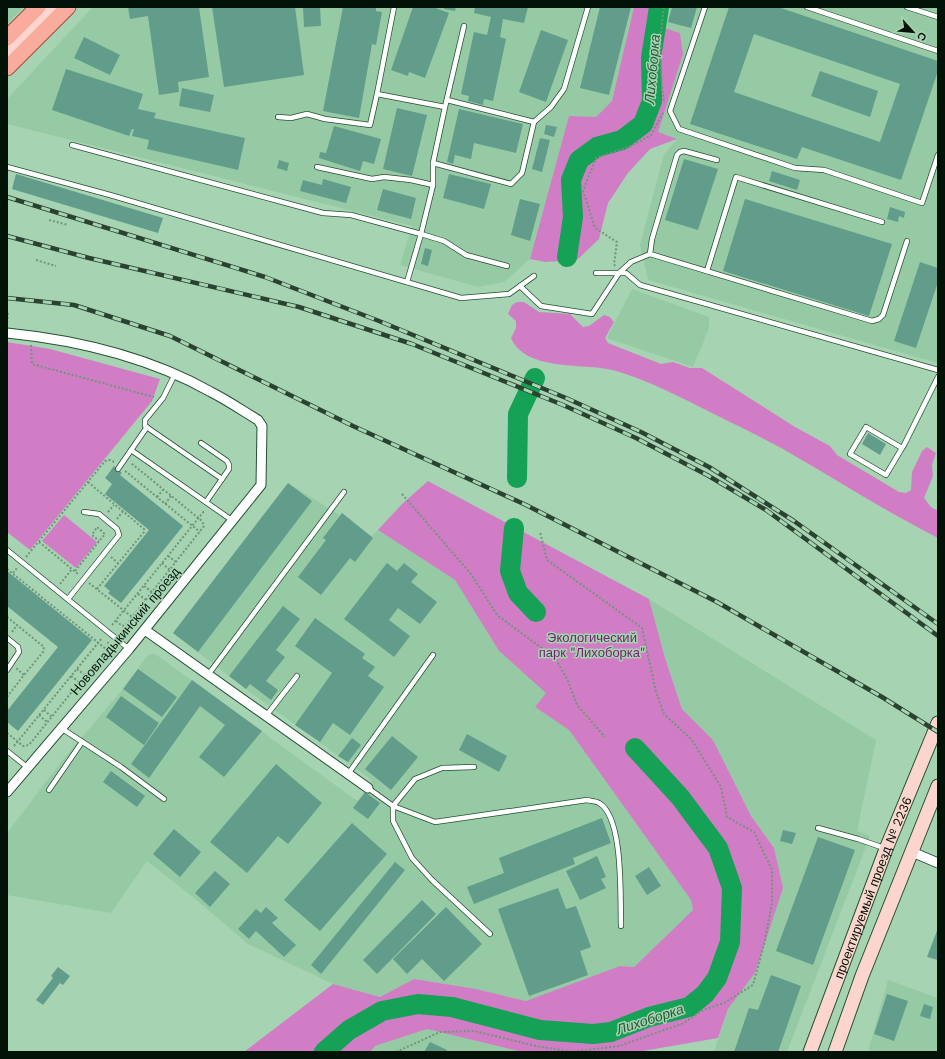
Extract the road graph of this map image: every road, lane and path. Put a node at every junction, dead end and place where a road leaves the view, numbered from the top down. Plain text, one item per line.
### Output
1 (38, 7) edge
2 (54, 7) edge
3 (68, 7) edge
4 (394, 7) edge
5 (588, 7) edge
6 (664, 7) edge
7 (705, 7) edge
8 (807, 7) edge
9 (907, 7) edge
10 (938, 17) edge
11 (464, 26) dead end
12 (7, 38) edge
13 (938, 51) edge
14 (7, 54) edge
15 (7, 68) edge
16 (377, 94) junction
17 (447, 100) junction
18 (445, 107) junction
19 (278, 117) dead end
20 (534, 122) junction
21 (72, 145) dead end
22 (938, 155) edge
23 (718, 160) dead end
24 (433, 163) junction
25 (7, 167) edge
26 (317, 167) dead end
27 (433, 185) junction
28 (49, 220) dead end
29 (882, 222) dead end
30 (68, 225) dead end
31 (421, 234) junction
32 (907, 241) dead end
33 (650, 254) junction
34 (36, 260) dead end
35 (56, 266) dead end
36 (507, 266) dead end
37 (707, 271) junction
38 (596, 273) dead end
39 (619, 273) junction
40 (534, 276) dead end
41 (407, 282) junction
42 (520, 286) junction
43 (8, 311) edge
44 (7, 323) edge
45 (7, 333) edge
46 (30, 344) dead end
47 (938, 370) edge
48 (175, 374) junction
49 (938, 377) edge
50 (158, 398) dead end
51 (147, 427) junction
52 (201, 443) dead end
53 (902, 448) junction
54 (131, 450) junction
55 (125, 459) junction
56 (119, 468) junction
57 (222, 479) junction
58 (163, 490) junction
59 (344, 492) dead end
60 (402, 494) dead end
61 (172, 496) junction
62 (157, 497) junction
63 (206, 502) junction
64 (165, 504) junction
65 (84, 512) dead end
66 (233, 521) junction
67 (200, 532) junction
68 (540, 532) dead end
69 (99, 541) junction
70 (39, 542) junction
71 (33, 549) dead end
72 (7, 550) edge
73 (168, 556) dead end
74 (176, 562) junction
75 (162, 563) dead end
76 (17, 568) dead end
77 (7, 569) edge
78 (73, 570) junction
79 (170, 570) junction
80 (23, 573) dead end
81 (66, 577) dead end
82 (84, 579) junction
83 (144, 586) dead end
84 (152, 592) junction
85 (138, 594) dead end
86 (68, 599) junction
87 (146, 600) junction
88 (7, 617) edge
89 (132, 617) junction
90 (116, 621) dead end
91 (145, 630) junction
92 (97, 632) dead end
93 (7, 638) edge
94 (106, 649) junction
95 (129, 649) junction
96 (433, 656) dead end
97 (11, 665) junction
98 (77, 669) dead end
99 (7, 670) edge
100 (24, 675) junction
101 (208, 675) junction
102 (71, 676) dead end
103 (85, 676) junction
104 (297, 676) dead end
105 (79, 682) junction
106 (7, 697) edge
107 (44, 710) dead end
108 (40, 715) dead end
109 (266, 716) junction
110 (52, 717) junction
111 (48, 722) junction
112 (938, 723) edge
113 (61, 728) junction
114 (7, 733) edge
115 (605, 737) dead end
116 (82, 742) junction
117 (7, 751) edge
118 (27, 767) junction
119 (474, 767) dead end
120 (348, 774) junction
121 (938, 786) edge
122 (368, 788) joint
123 (49, 790) dead end
124 (7, 792) edge
125 (164, 799) dead end
126 (393, 806) junction
127 (818, 828) dead end
128 (886, 849) junction
129 (912, 852) junction
130 (938, 862) edge
131 (621, 926) dead end
132 (490, 934) dead end
133 (396, 1052) edge
134 (810, 1052) edge
135 (835, 1052) edge

1 - 12 main road
2 - 14 main road
3 - 15 main road
4 - 16 lane
5 - 20 lane
6 - 39 path
7 - 22 lane
8 - 13 lane
9 - 10 lane
11 - 17 lane
16 - 18 lane
16 - 19 lane
17 - 18 lane
17 - 20 lane
18 - 24 lane
20 - 24 lane
21 - 31 lane
23 - 33 lane
24 - 27 lane
25 - 41 lane
26 - 27 lane
27 - 31 lane
28 - 30 path
29 - 37 lane
31 - 36 lane
31 - 41 lane
32 - 37 lane
33 - 37 lane
33 - 39 lane
34 - 35 path
38 - 39 lane
39 - 42 lane
39 - 47 lane
40 - 42 lane
41 - 42 lane
43 - 44 path
45 - 48 street
46 - 50 path
48 - 51 lane
48 - 66 street, Нововладыкинский проезд
49 - 53 lane
51 - 54 lane
51 - 57 lane
52 - 57 lane
53 - 53 lane
54 - 55 lane
54 - 63 lane
55 - 56 lane
55 - 58 path
56 - 62 path
56 - 70 path
57 - 63 lane
58 - 61 path
58 - 62 path
59 - 101 lane
60 - 115 path
61 - 64 path
61 - 67 path
62 - 64 path
63 - 66 lane
64 - 67 path
65 - 82 lane
66 - 91 street, Нововладыкинский проезд
67 - 74 path
68 - 133 path
69 - 69 path
69 - 78 path
70 - 71 path
70 - 78 path
72 - 86 lane
73 - 74 path
74 - 79 path
75 - 79 path
76 - 80 path
77 - 94 path
78 - 81 path
78 - 82 path
79 - 84 path
82 - 86 lane
82 - 89 path
83 - 84 path
84 - 87 path
85 - 87 path
86 - 95 lane
87 - 89 path
88 - 100 path
89 - 90 path
91 - 95 street, Нововладыкинский проезд
91 - 101 street
92 - 94 path
93 - 97 lane
94 - 103 path
95 - 113 street, Нововладыкинский проезд
96 - 120 lane
97 - 99 lane
97 - 100 path
98 - 103 path
100 - 106 path
101 - 109 street
102 - 105 path
103 - 105 path
104 - 109 lane
105 - 110 path
107 - 110 path
108 - 111 path
109 - 120 street
110 - 111 path
111 - 114 path
112 - 128 main road, проектируемый проезд № 2236
113 - 116 lane
113 - 118 street, Нововладыкинский проезд
116 - 123 lane
116 - 125 lane
117 - 118 lane
118 - 124 street, Нововладыкинский проезд
119 - 126 lane
120 - 122 street
121 - 129 main road, проектируемый проезд № 2236
122 - 126 lane
126 - 131 lane
126 - 132 lane
127 - 128 lane
128 - 134 main road, проектируемый проезд № 2236
129 - 130 street, проектируемый проезд № 2236
129 - 135 main road, проектируемый проезд № 2236

